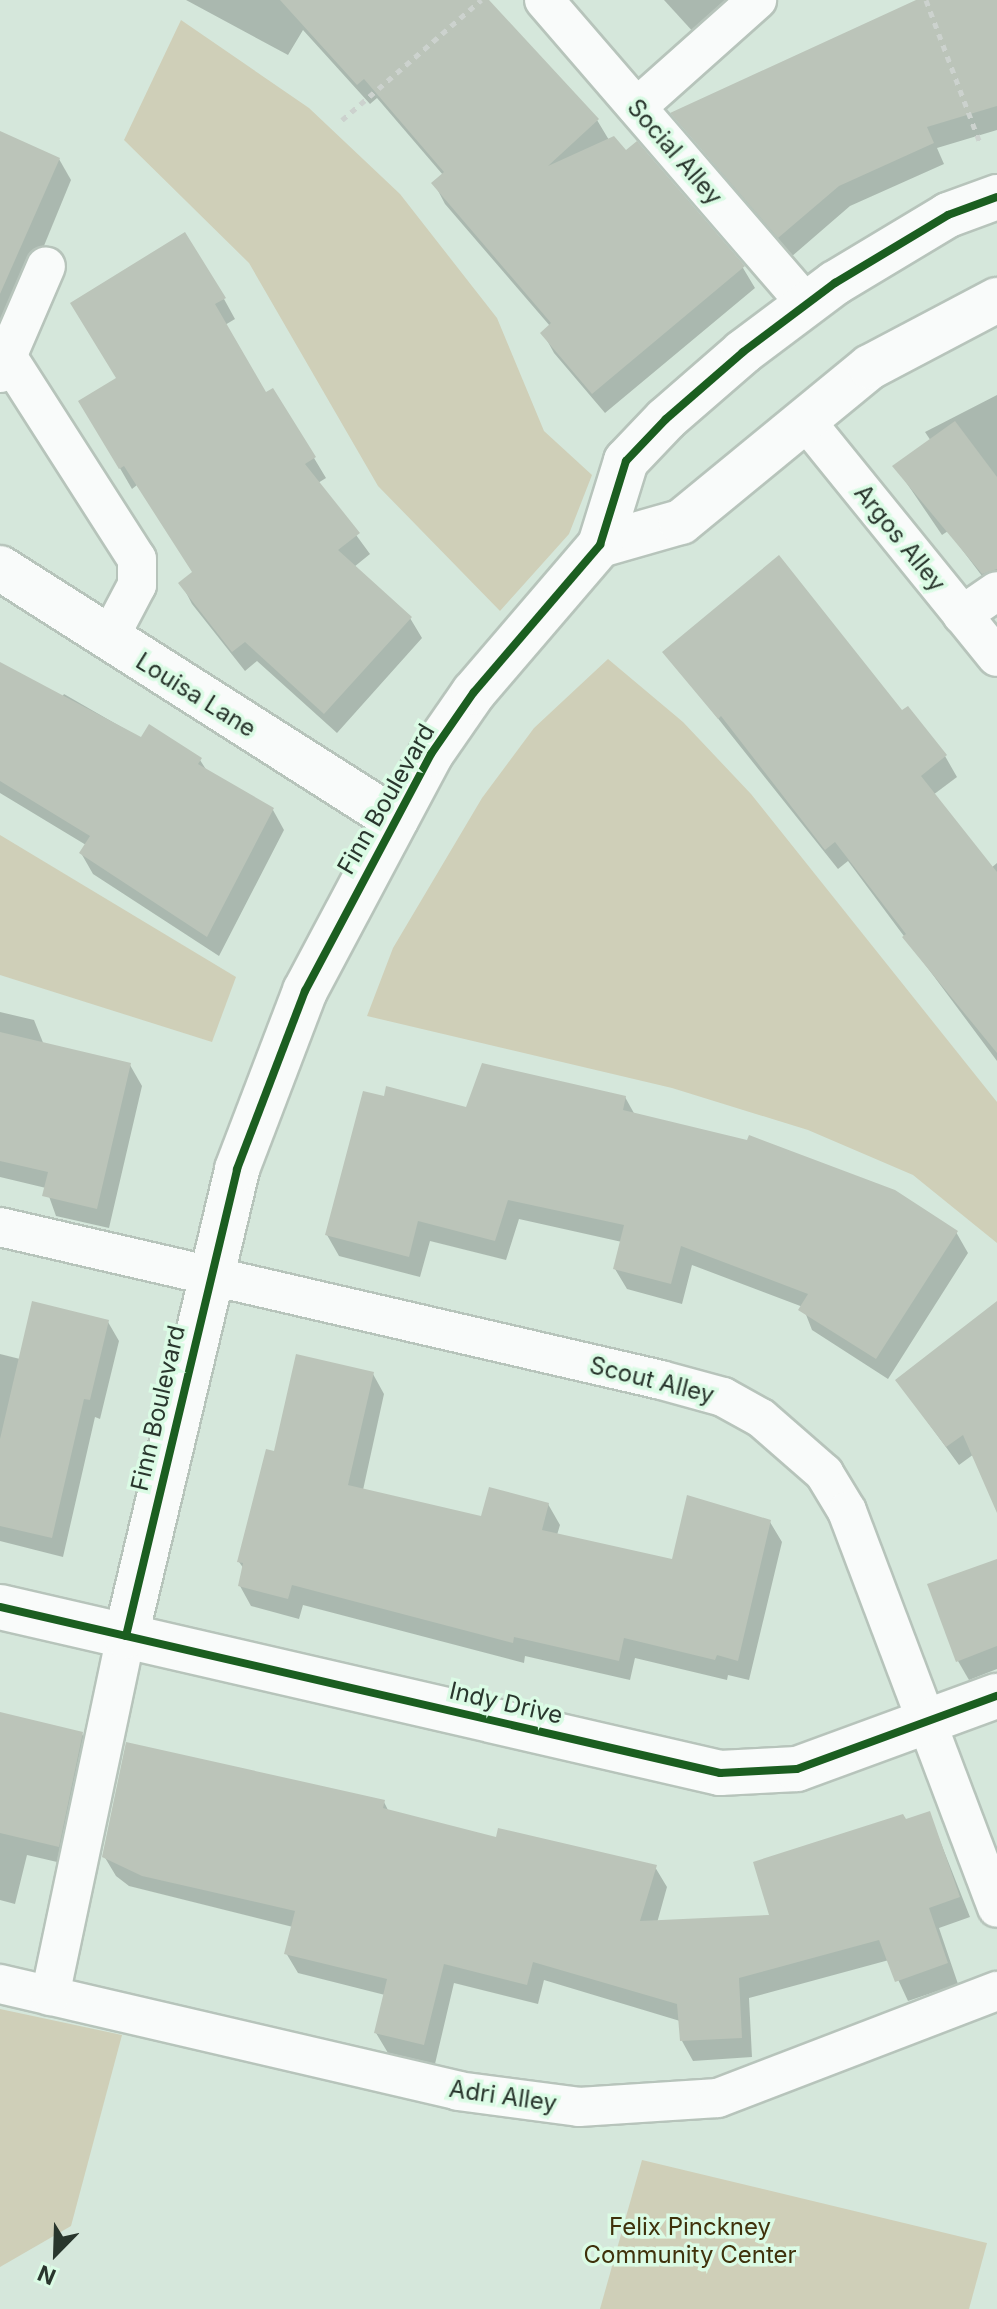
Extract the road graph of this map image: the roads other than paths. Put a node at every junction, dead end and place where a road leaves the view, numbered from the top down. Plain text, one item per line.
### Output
1 (544, 0) edge
2 (757, 0) edge
3 (637, 107) junction
4 (997, 197) edge
5 (46, 266) dead end
6 (997, 300) edge
7 (807, 305) junction
8 (3, 364) edge
9 (804, 419) junction
10 (600, 545) junction
11 (0, 568) edge
12 (997, 591) edge
13 (962, 615) junction
14 (108, 640) junction
15 (997, 657) edge
16 (395, 820) junction
17 (0, 1227) edge
18 (210, 1275) junction
19 (0, 1607) edge
20 (126, 1636) junction
21 (997, 1696) edge
22 (928, 1721) junction
23 (997, 1908) edge
24 (0, 1984) edge
25 (997, 1991) edge
26 (50, 1996) junction

1 - 3 lane, Social Alley
2 - 3 lane
3 - 7 lane, Social Alley
4 - 7 street, Finn Boulevard
5 - 8 lane
6 - 9 street
7 - 10 street, Finn Boulevard
8 - 14 lane
9 - 10 street
9 - 13 lane, Argos Alley
10 - 16 street, Finn Boulevard
11 - 14 street, Louisa Lane
12 - 13 lane
13 - 15 lane, Argos Alley
14 - 16 street, Louisa Lane
16 - 18 street, Finn Boulevard
17 - 18 lane, Scout Alley
18 - 20 street, Finn Boulevard
18 - 22 lane, Scout Alley
19 - 20 street, Indy Drive
20 - 22 street, Indy Drive
20 - 26 lane, Finn Boulevard
21 - 22 street, Indy Drive
22 - 23 lane, Scout Alley
24 - 26 lane, Adri Alley
25 - 26 lane, Adri Alley

